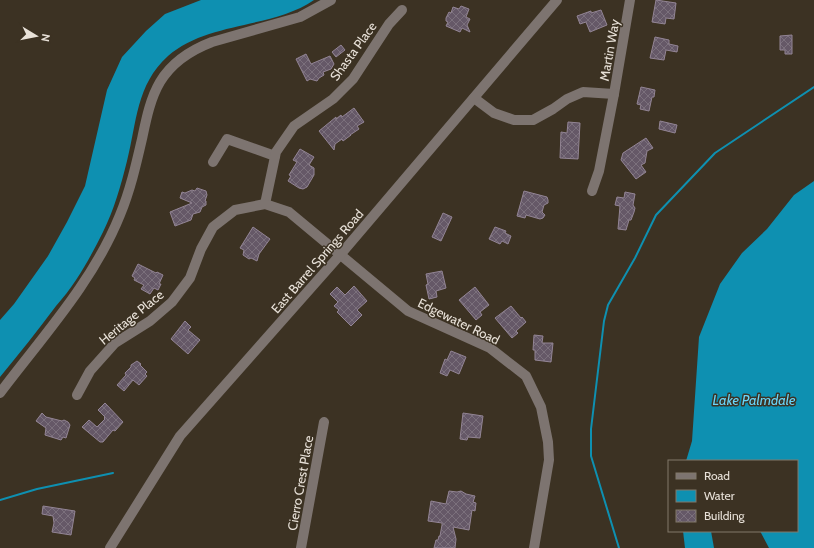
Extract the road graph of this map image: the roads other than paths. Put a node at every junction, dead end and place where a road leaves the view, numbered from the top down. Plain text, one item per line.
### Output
1 (331, 0) edge
2 (557, 0) edge
3 (630, 0) edge
4 (402, 10) dead end
5 (614, 94) junction
6 (474, 98) junction
7 (275, 156) junction
8 (213, 162) dead end
9 (592, 191) dead end
10 (265, 204) junction
11 (327, 243) joint
12 (340, 255) junction
13 (0, 393) edge
14 (77, 394) dead end
15 (324, 422) dead end
16 (110, 548) edge
17 (301, 548) edge
18 (534, 548) edge

1 - 13 street
2 - 6 street, East Barrel Springs Road
3 - 5 street, Martin Way
4 - 7 street, Shasta Place
5 - 6 street, Martin Way
5 - 9 street
6 - 12 street, East Barrel Springs Road
7 - 8 street
7 - 10 street, Shasta Place
10 - 11 street, Heritage Place
10 - 14 street, Heritage Place
11 - 12 street, Edgewater Road
12 - 16 street, East Barrel Springs Road
12 - 18 street, Edgewater Road
15 - 17 street, Cierro Crest Place

